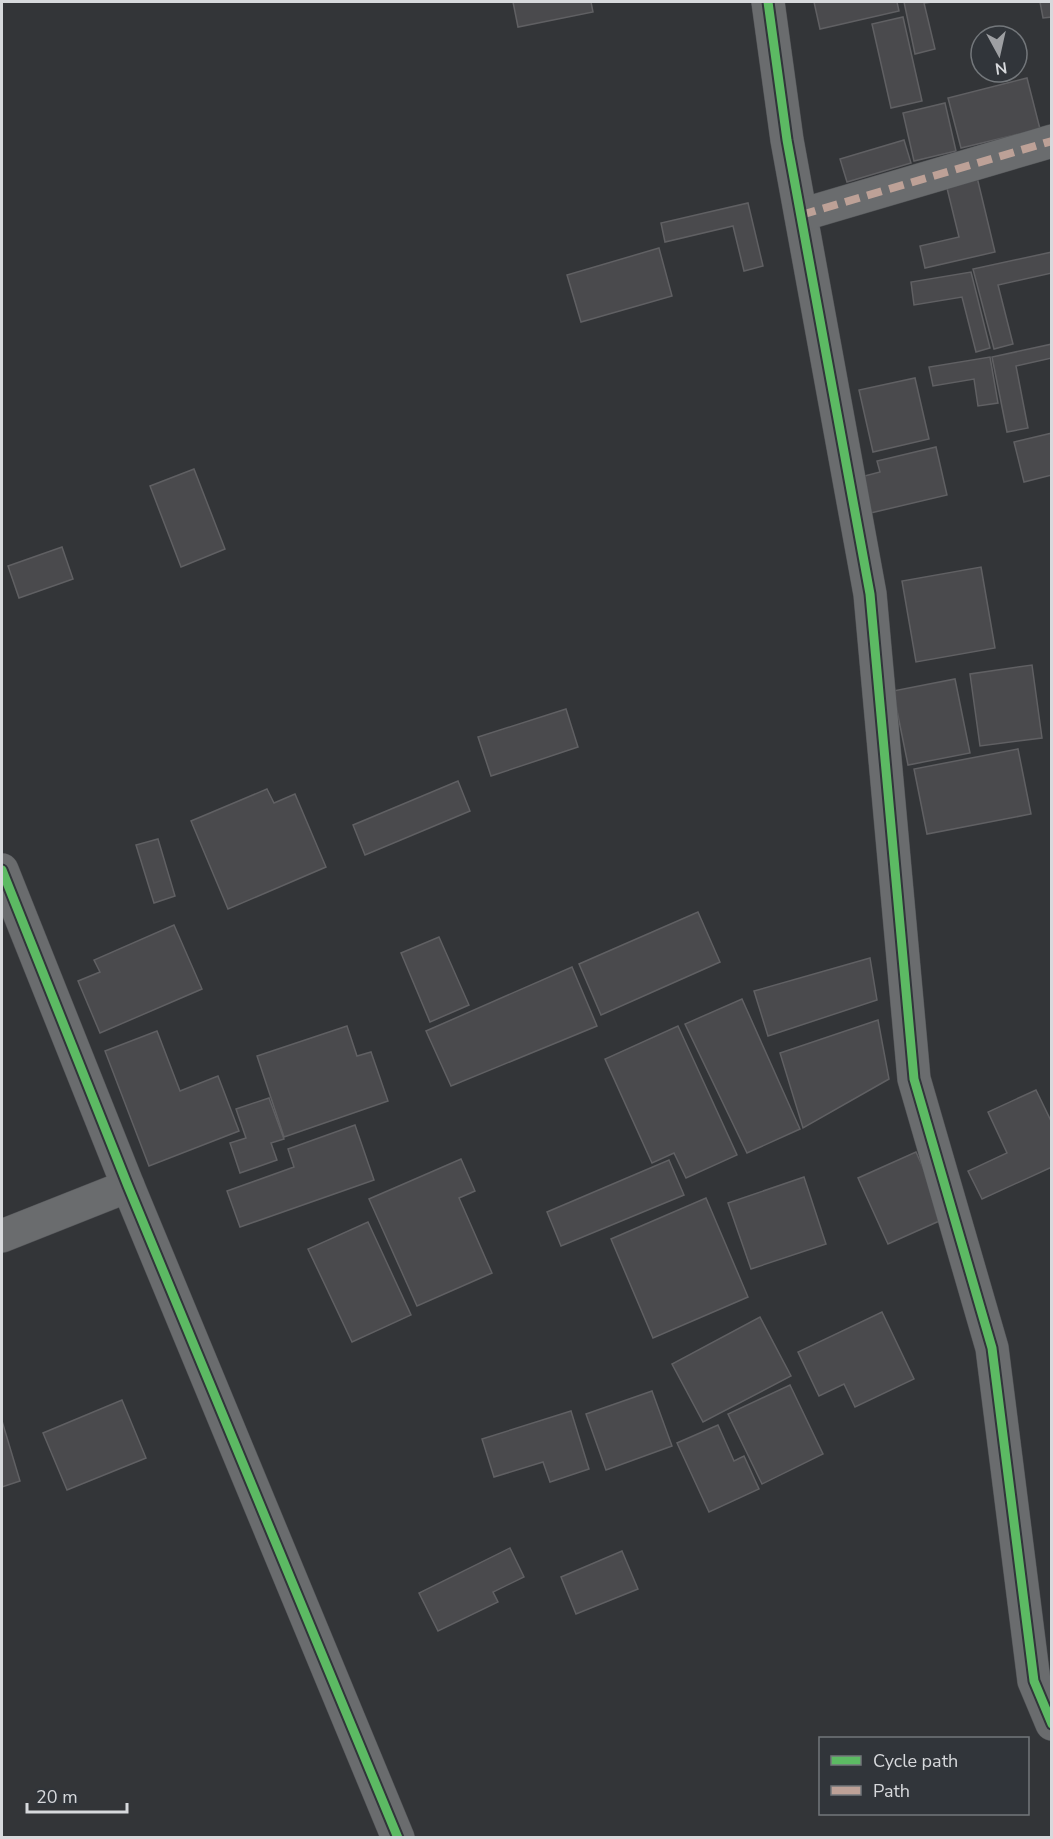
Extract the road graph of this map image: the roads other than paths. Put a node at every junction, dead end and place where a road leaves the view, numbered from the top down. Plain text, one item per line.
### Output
1 (768, 2) edge
2 (1052, 141) edge
3 (801, 215) junction
4 (2, 870) edge
5 (128, 1186) junction
6 (2, 1236) edge
7 (1052, 1724) edge
8 (398, 1838) edge

1 - 3 street
2 - 3 street
3 - 7 street
4 - 5 street
5 - 6 street
5 - 8 street

